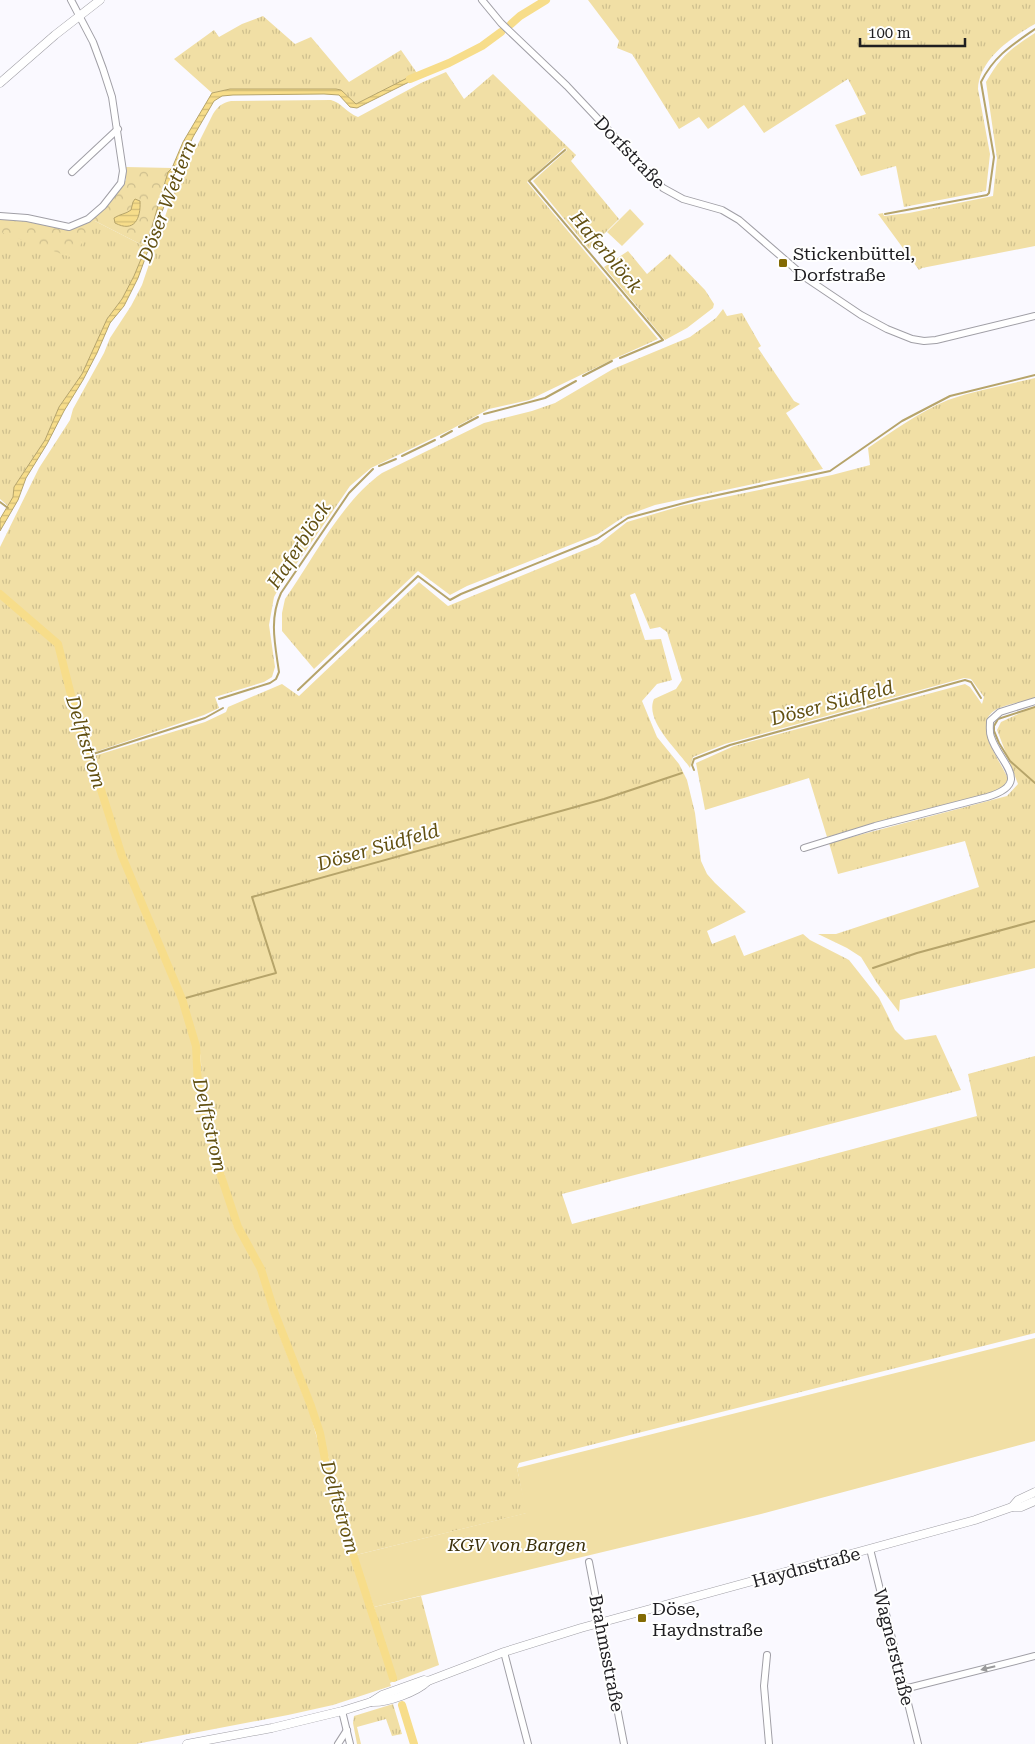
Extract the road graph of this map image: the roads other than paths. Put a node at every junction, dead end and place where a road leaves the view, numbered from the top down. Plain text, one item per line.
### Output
1 (71, 0) edge
2 (100, 0) edge
3 (482, 0) edge
4 (79, 16) junction
5 (0, 84) edge
6 (118, 130) junction
7 (72, 172) dead end
8 (0, 216) edge
9 (1035, 316) edge
10 (1035, 702) edge
11 (804, 848) dead end
12 (1035, 1492) edge
13 (1035, 1501) edge
14 (1012, 1507) junction
15 (870, 1549) junction
16 (589, 1562) dead end
17 (600, 1623) junction
18 (504, 1652) junction
19 (767, 1655) dead end
20 (1035, 1656) edge
21 (904, 1688) junction
22 (342, 1711) junction
23 (347, 1730) junction
24 (187, 1744) edge
25 (338, 1744) edge
26 (350, 1744) edge
27 (528, 1744) edge
28 (624, 1744) edge
29 (769, 1744) edge
30 (918, 1744) edge

1 - 4 street
2 - 4 street
3 - 9 street, Dorfstraße
4 - 5 street
4 - 6 street
6 - 7 street
6 - 8 street
10 - 11 street
12 - 14 street, Haydnstraße
13 - 14 street, Haydnstraße
14 - 15 street, Haydnstraße
15 - 17 street, Haydnstraße
15 - 21 street, Wagnerstraße
16 - 17 street, Brahmsstraße
17 - 18 street, Haydnstraße
17 - 28 street, Brahmsstraße
18 - 22 street, Haydnstraße
18 - 27 street
19 - 29 street
20 -> 21 street
21 - 30 street, Wagnerstraße
22 - 23 street
22 - 24 street, Haydnstraße
23 - 25 street
23 - 26 street

